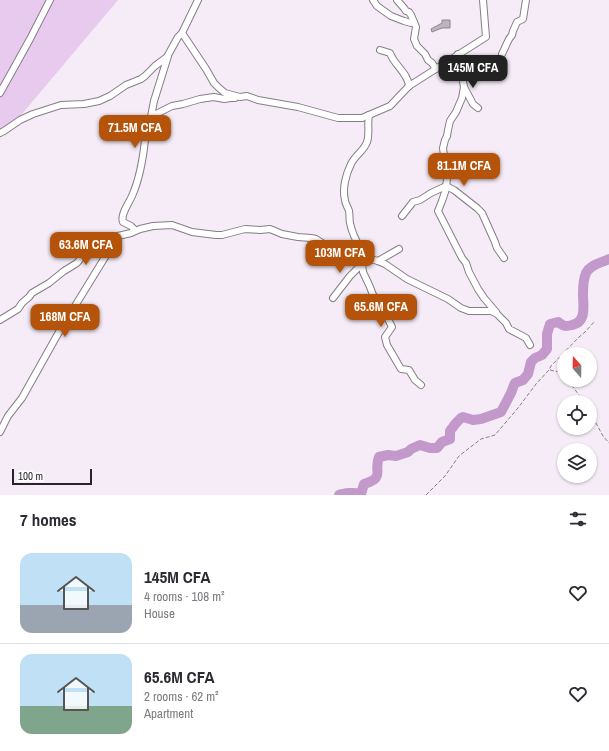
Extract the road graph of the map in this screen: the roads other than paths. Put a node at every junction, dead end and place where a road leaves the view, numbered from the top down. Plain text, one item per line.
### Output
1 (50, 0) edge
2 (198, 0) edge
3 (374, 0) edge
4 (397, 0) edge
5 (483, 0) edge
6 (526, 0) edge
7 (414, 22) junction
8 (182, 33) junction
9 (380, 50) dead end
10 (458, 54) junction
11 (502, 54) dead end
12 (168, 55) junction
13 (436, 69) junction
14 (409, 86) junction
15 (464, 87) junction
16 (0, 93) edge
17 (240, 97) junction
18 (478, 108) dead end
19 (369, 115) junction
20 (152, 116) junction
21 (0, 133) edge
22 (446, 186) junction
23 (402, 216) dead end
24 (135, 230) junction
25 (118, 236) junction
26 (399, 249) dead end
27 (504, 258) dead end
28 (362, 259) junction
29 (378, 261) junction
30 (333, 298) dead end
31 (497, 314) junction
32 (0, 320) edge
33 (530, 345) dead end
34 (421, 385) dead end
35 (0, 432) edge

1 - 16 street
2 - 8 street
3 - 7 street
4 - 7 street
5 - 10 street
6 - 11 street
7 - 13 street
8 - 12 street
8 - 17 street
9 - 14 street
10 - 13 street
10 - 15 street
12 - 20 street
12 - 21 street
13 - 14 street
14 - 19 street
15 - 18 street
15 - 22 street
17 - 19 street
17 - 20 street
19 - 28 street
20 - 24 street
22 - 23 street
22 - 27 street
22 - 31 street
24 - 25 street
24 - 28 street
25 - 32 street
25 - 35 street
26 - 29 street
28 - 29 street
28 - 30 street
28 - 34 street
29 - 31 street
31 - 33 street

